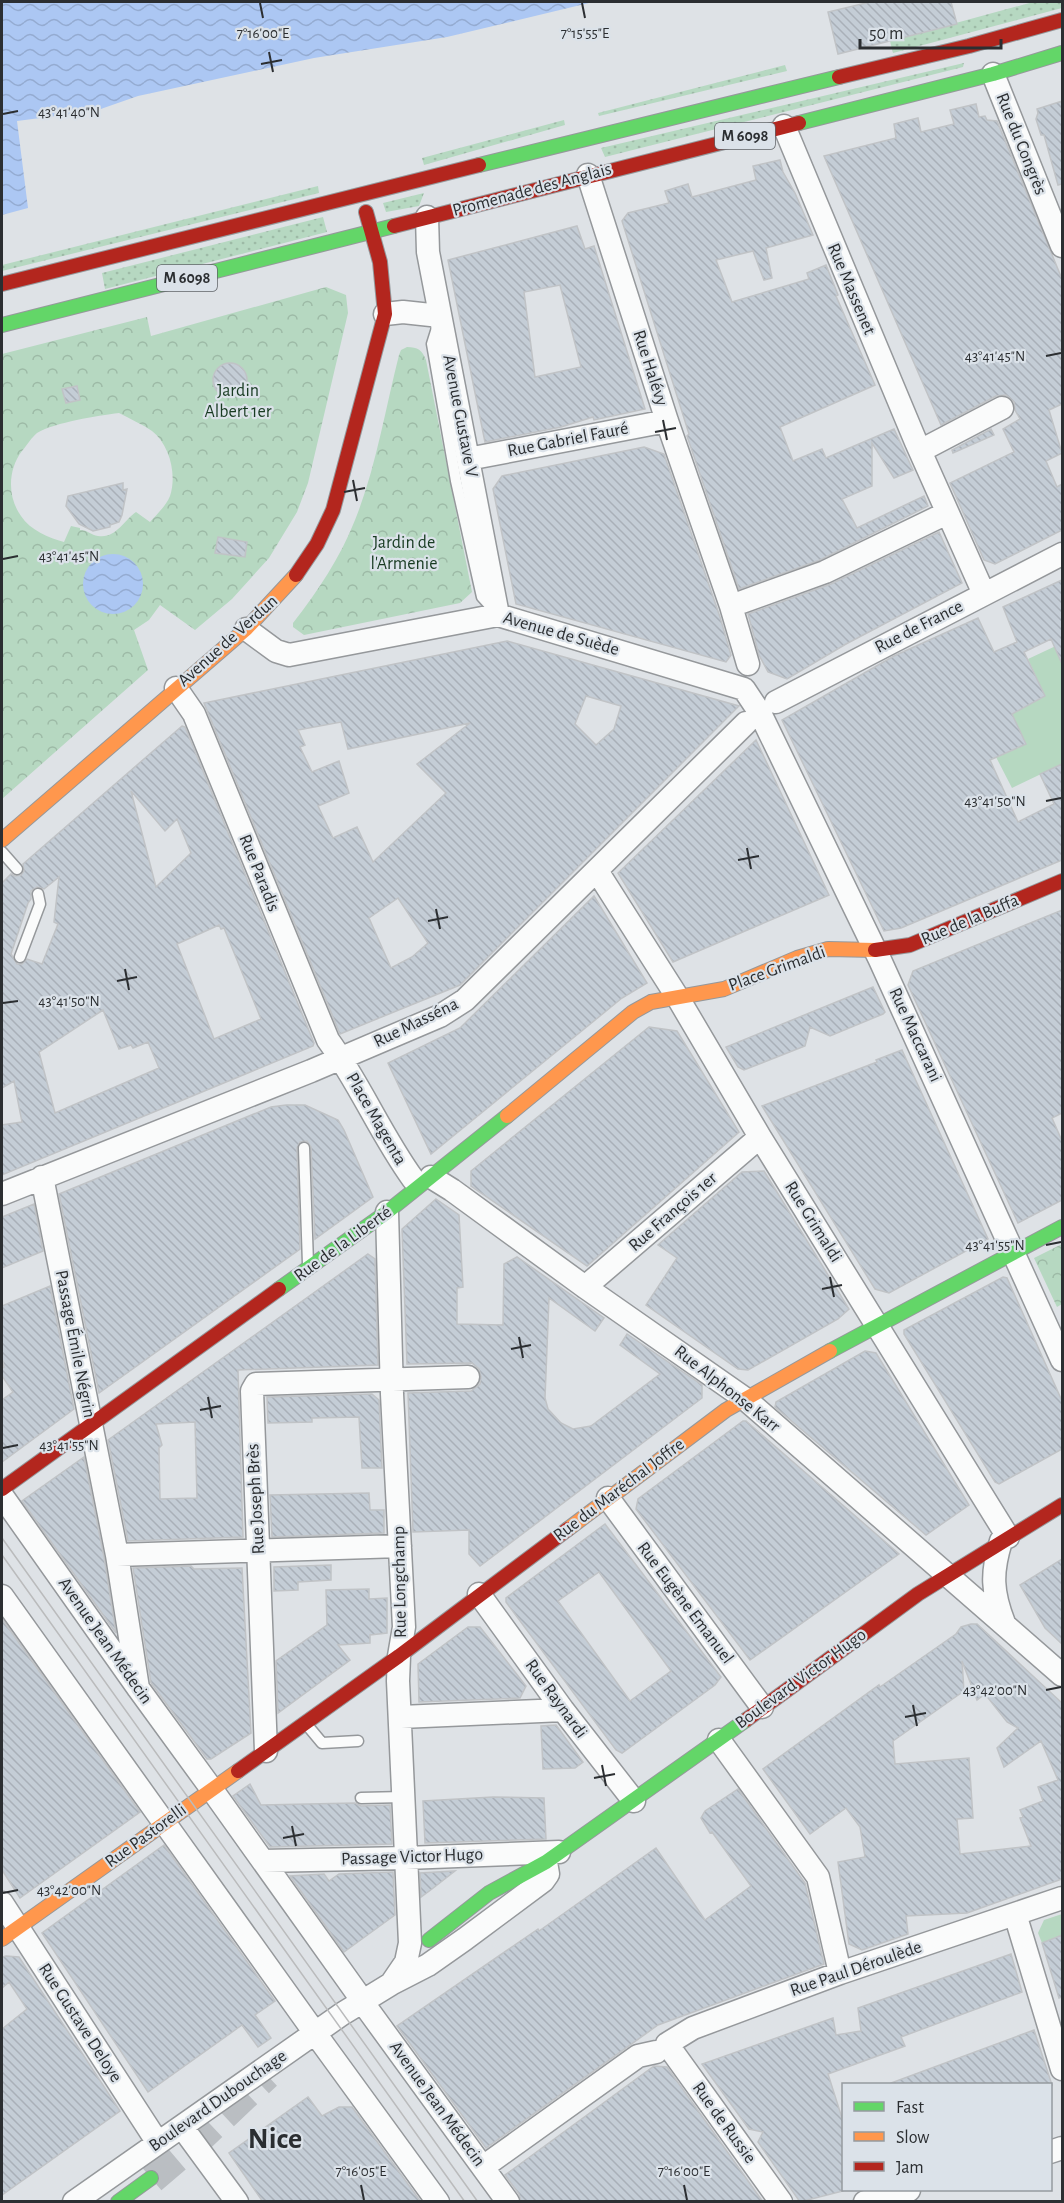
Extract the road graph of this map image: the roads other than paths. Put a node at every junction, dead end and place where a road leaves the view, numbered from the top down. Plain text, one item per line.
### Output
1 (1062, 20) edge
2 (969, 46) junction
3 (1062, 53) edge
4 (993, 74) junction
5 (784, 126) junction
6 (459, 170) junction
7 (588, 175) junction
8 (437, 188) dead end
9 (350, 197) junction
10 (429, 211) junction
11 (372, 231) junction
12 (1062, 246) edge
13 (2, 284) edge
14 (385, 314) junction
15 (440, 316) junction
16 (2, 325) edge
17 (1002, 408) dead end
18 (667, 421) junction
19 (918, 446) junction
20 (468, 459) junction
21 (947, 513) junction
22 (1062, 554) edge
23 (984, 594) junction
24 (731, 606) junction
25 (498, 615) junction
26 (246, 629) junction
27 (748, 664) dead end
28 (176, 688) junction
29 (761, 712) junction
30 (2, 840) edge
31 (2, 852) edge
32 (17, 869) dead end
33 (597, 870) junction
34 (1062, 881) edge
35 (38, 894) dead end
36 (876, 950) junction
37 (20, 957) dead end
38 (678, 998) junction
39 (341, 1058) junction
40 (760, 1137) junction
41 (304, 1148) dead end
42 (42, 1177) junction
43 (422, 1178) junction
44 (2, 1194) edge
45 (387, 1212) junction
46 (1062, 1227) edge
47 (1014, 1251) junction
48 (308, 1270) junction
49 (585, 1287) junction
50 (877, 1325) junction
51 (1062, 1360) edge
52 (468, 1377) dead end
53 (392, 1378) junction
54 (744, 1398) junction
55 (91, 1424) junction
56 (2, 1493) edge
57 (608, 1498) junction
58 (1062, 1505) edge
59 (1004, 1539) junction
60 (400, 1545) junction
61 (258, 1550) junction
62 (117, 1555) junction
63 (948, 1575) junction
64 (479, 1594) junction
65 (2, 1596) edge
66 (1005, 1624) junction
67 (399, 1656) junction
68 (1062, 1675) edge
69 (138, 1688) junction
70 (762, 1707) junction
71 (563, 1710) junction
72 (401, 1717) junction
73 (305, 1722) junction
74 (719, 1740) junction
75 (358, 1741) dead end
76 (266, 1751) junction
77 (208, 1791) junction
78 (404, 1797) junction
79 (361, 1798) dead end
80 (634, 1801) junction
81 (554, 1857) junction
82 (406, 1858) junction
83 (263, 1861) junction
84 (1062, 1898) edge
85 (2, 1903) edge
86 (1015, 1914) junction
87 (9, 1933) edge
88 (429, 1940) dead end
89 (840, 1973) junction
90 (391, 1984) junction
91 (362, 2001) junction
92 (661, 2048) junction
93 (1062, 2069) edge
94 (614, 2083) dead end
95 (182, 2127) junction
96 (158, 2143) junction
97 (483, 2167) junction
98 (151, 2178) tunnel mouth
99 (905, 2191) edge
100 (74, 2202) edge
101 (118, 2202) edge
102 (237, 2202) edge
103 (438, 2202) edge
104 (508, 2202) edge
105 (781, 2202) edge
106 (865, 2202) edge

1 - 2 main road, Promenade des Anglais / M 6098
2 - 4 main road
2 - 6 main road, Promenade des Anglais / M 6098
3 - 4 main road, Promenade des Anglais / M 6098
4 - 5 main road, Promenade des Anglais / M 6098
4 - 12 street, Rue du Congrès
5 - 7 main road, Promenade des Anglais / M 6098
5 - 19 street, Rue Massenet
6 - 8 main road
6 - 9 main road, Promenade des Anglais / M 6098
7 - 10 main road, Promenade des Anglais / M 6098
7 - 18 street, Rue Halévy
9 - 11 main road, Avenue de Verdun
9 - 13 main road, Promenade des Anglais / M 6098
10 - 11 main road, Promenade des Anglais / M 6098
10 - 15 street, Avenue Gustave V
11 - 14 main road, Avenue de Verdun
11 - 16 main road, Promenade des Anglais / M 6098
14 - 15 street
14 - 26 main road, Avenue de Verdun
15 - 20 street, Avenue Gustave V
15 - 25 lane
17 - 19 street
18 - 20 street, Rue Gabriel Fauré
18 - 24 street, Rue Halévy
19 - 21 street, Rue Massenet
20 - 25 street, Avenue Gustave V
21 - 23 street, Rue Massenet
21 - 24 street
22 - 23 street, Rue de France
23 - 29 street, Rue de France
24 - 27 street, Rue Halévy
25 - 26 street, Avenue de Suède
25 - 29 street, Avenue de Suède
26 - 28 main road, Avenue de Verdun
28 - 30 main road, Avenue de Verdun
28 - 39 street, Rue Paradis
29 - 33 street, Rue Masséna
29 - 36 street, Rue Maccarani
31 - 32 lane
33 - 38 street, Rue Grimaldi
33 - 39 street, Rue Masséna
34 - 36 main road, Rue de la Buffa
35 - 37 lane
36 - 38 main road, Place Grimaldi
36 - 47 street, Rue Maccarani
38 - 40 street, Rue Grimaldi
38 - 43 main road, Rue de la Liberté
39 - 42 street, Rue Masséna
39 - 43 street, Place Magenta
40 - 49 street, Rue François 1er
40 - 50 street, Rue Grimaldi
41 - 48 lane
42 - 44 street, Rue Masséna
42 - 55 street, Passage Émile Négrin
43 - 45 main road, Rue de la Liberté
43 - 49 street, Rue Alphonse Karr
45 - 48 main road, Rue de la Liberté
45 - 53 street, Rue Longchamp
46 - 47 main road, Rue du Maréchal Joffre
47 - 50 main road, Rue du Maréchal Joffre
47 - 51 street, Rue Maccarani
48 - 55 main road, Rue de la Liberté
49 - 54 street, Rue Alphonse Karr
50 - 54 main road, Rue du Maréchal Joffre
50 - 59 street, Rue Grimaldi
52 - 53 street
53 - 60 street, Rue Longchamp
53 - 61 street, Rue Joseph Brès
54 - 57 main road, Rue du Maréchal Joffre
54 - 63 street, Rue Alphonse Karr
55 - 56 main road, Rue de la Liberté
55 - 62 street, Passage Émile Négrin
56 - 69 street, Avenue Jean Médecin
57 - 64 main road, Rue du Maréchal Joffre
57 - 70 street, Rue Eugène Emanuel
58 - 59 main road, Boulevard Victor Hugo
59 - 63 main road, Boulevard Victor Hugo
59 - 66 street
60 - 61 street
60 - 67 street, Rue Longchamp
61 - 62 street
61 - 76 street, Rue Joseph Brès
62 - 69 street, Passage Émile Négrin
63 - 66 street, Rue Alphonse Karr
63 - 70 main road, Boulevard Victor Hugo
64 - 67 main road, Rue du Maréchal Joffre
64 - 71 street, Rue Raynardi
65 - 103 street
66 - 68 street, Rue Alphonse Karr
67 - 72 street, Rue Longchamp
67 - 73 main road, Rue du Maréchal Joffre
69 - 77 street, Avenue Jean Médecin
70 - 74 main road, Boulevard Victor Hugo
71 - 72 street
71 - 80 street, Rue Raynardi
72 - 78 street, Rue Longchamp
73 - 75 lane
73 - 76 main road, Rue du Maréchal Joffre
74 - 80 main road, Boulevard Victor Hugo
74 - 89 street
76 - 77 main road, Rue du Maréchal Joffre
77 - 83 street, Avenue Jean Médecin
77 - 87 main road, Rue Pastorelli
78 - 79 lane
78 - 82 street, Rue Longchamp
80 - 81 main road, Boulevard Victor Hugo
81 - 82 street, Passage Victor Hugo
81 - 88 main road, Boulevard Victor Hugo
81 - 90 street
82 - 83 street, Passage Victor Hugo
82 - 90 street, Rue Longchamp
83 - 91 street, Avenue Jean Médecin
84 - 86 street, Rue Paul Déroulède
85 - 87 street, Rue Gustave Deloye
86 - 89 street, Rue Paul Déroulède
86 - 93 street
87 - 96 street, Rue Gustave Deloye
89 - 92 street, Rue Paul Déroulède
90 - 91 street
91 - 95 street, Boulevard Dubouchage
91 - 97 street, Avenue Jean Médecin
92 - 94 lane, Rue Paul Déroulède
92 - 97 street, Rue Paul Déroulède
92 - 105 street, Rue de Russie
95 - 96 street, Boulevard Dubouchage
95 - 102 street
96 - 100 street, Boulevard Dubouchage
97 - 104 street, Avenue Jean Médecin
98 - 101 main road, Boulevard Dubouchage
99 - 106 street

